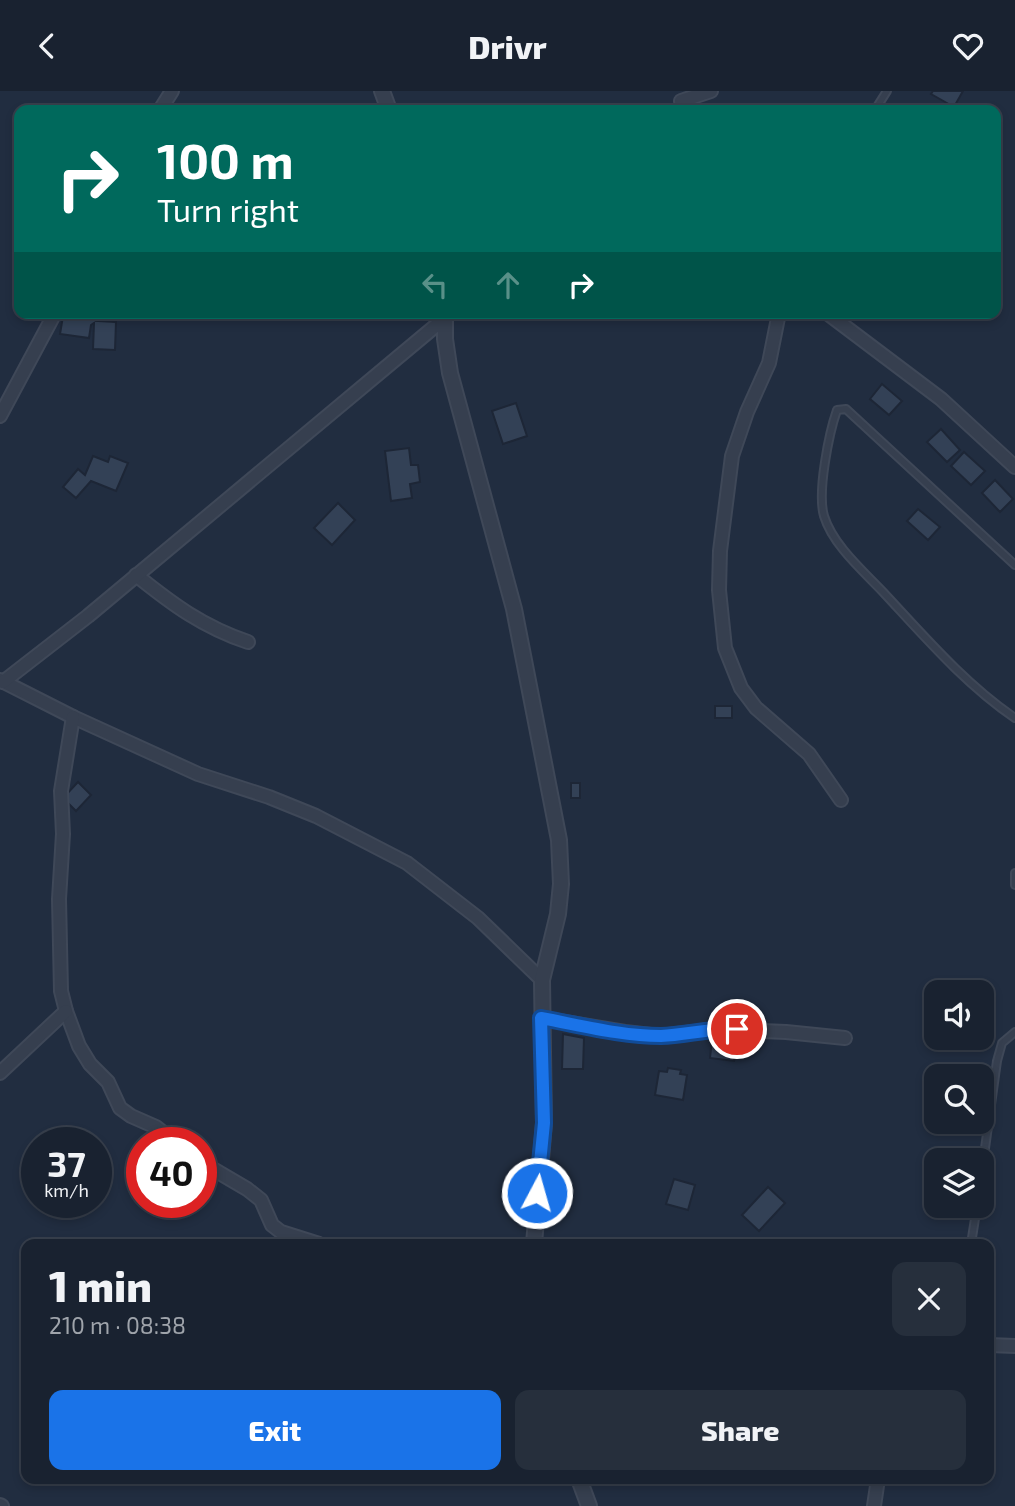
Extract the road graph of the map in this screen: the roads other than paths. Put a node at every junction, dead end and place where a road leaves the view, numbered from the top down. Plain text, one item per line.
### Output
1 (711, 91) edge
2 (681, 101) edge
3 (52, 319) edge
4 (442, 319) edge
5 (447, 319) edge
6 (778, 319) edge
7 (835, 319) edge
8 (1, 409) edge
9 (1015, 467) edge
10 (1015, 565) edge
11 (136, 575) junction
12 (248, 642) dead end
13 (1, 681) edge
14 (73, 717) junction
15 (1015, 718) edge
16 (841, 800) dead end
17 (1015, 873) edge
18 (1015, 885) edge
19 (542, 980) junction
20 (65, 1011) junction
21 (541, 1018) junction
22 (1015, 1032) edge
23 (845, 1038) dead end
24 (0, 1073) edge
25 (156, 1127) edge
26 (985, 1148) edge
27 (217, 1172) edge
28 (975, 1218) edge
29 (303, 1239) edge
30 (534, 1239) edge
31 (972, 1239) edge
32 (994, 1345) edge
33 (1015, 1346) edge
34 (581, 1484) edge
35 (877, 1484) edge
36 (589, 1506) edge
37 (874, 1506) edge

1 - 2 street
3 - 8 street
4 - 11 street
5 - 19 street
6 - 16 street
7 - 9 street
10 - 15 lane
11 - 12 street
11 - 13 street
13 - 14 street
14 - 19 street
14 - 20 street
17 - 18 lane
19 - 21 street
20 - 24 street
20 - 25 street
21 - 23 street
21 - 30 street
22 - 26 lane
27 - 29 street
28 - 31 lane
32 - 33 street
34 - 36 street
35 - 37 street

